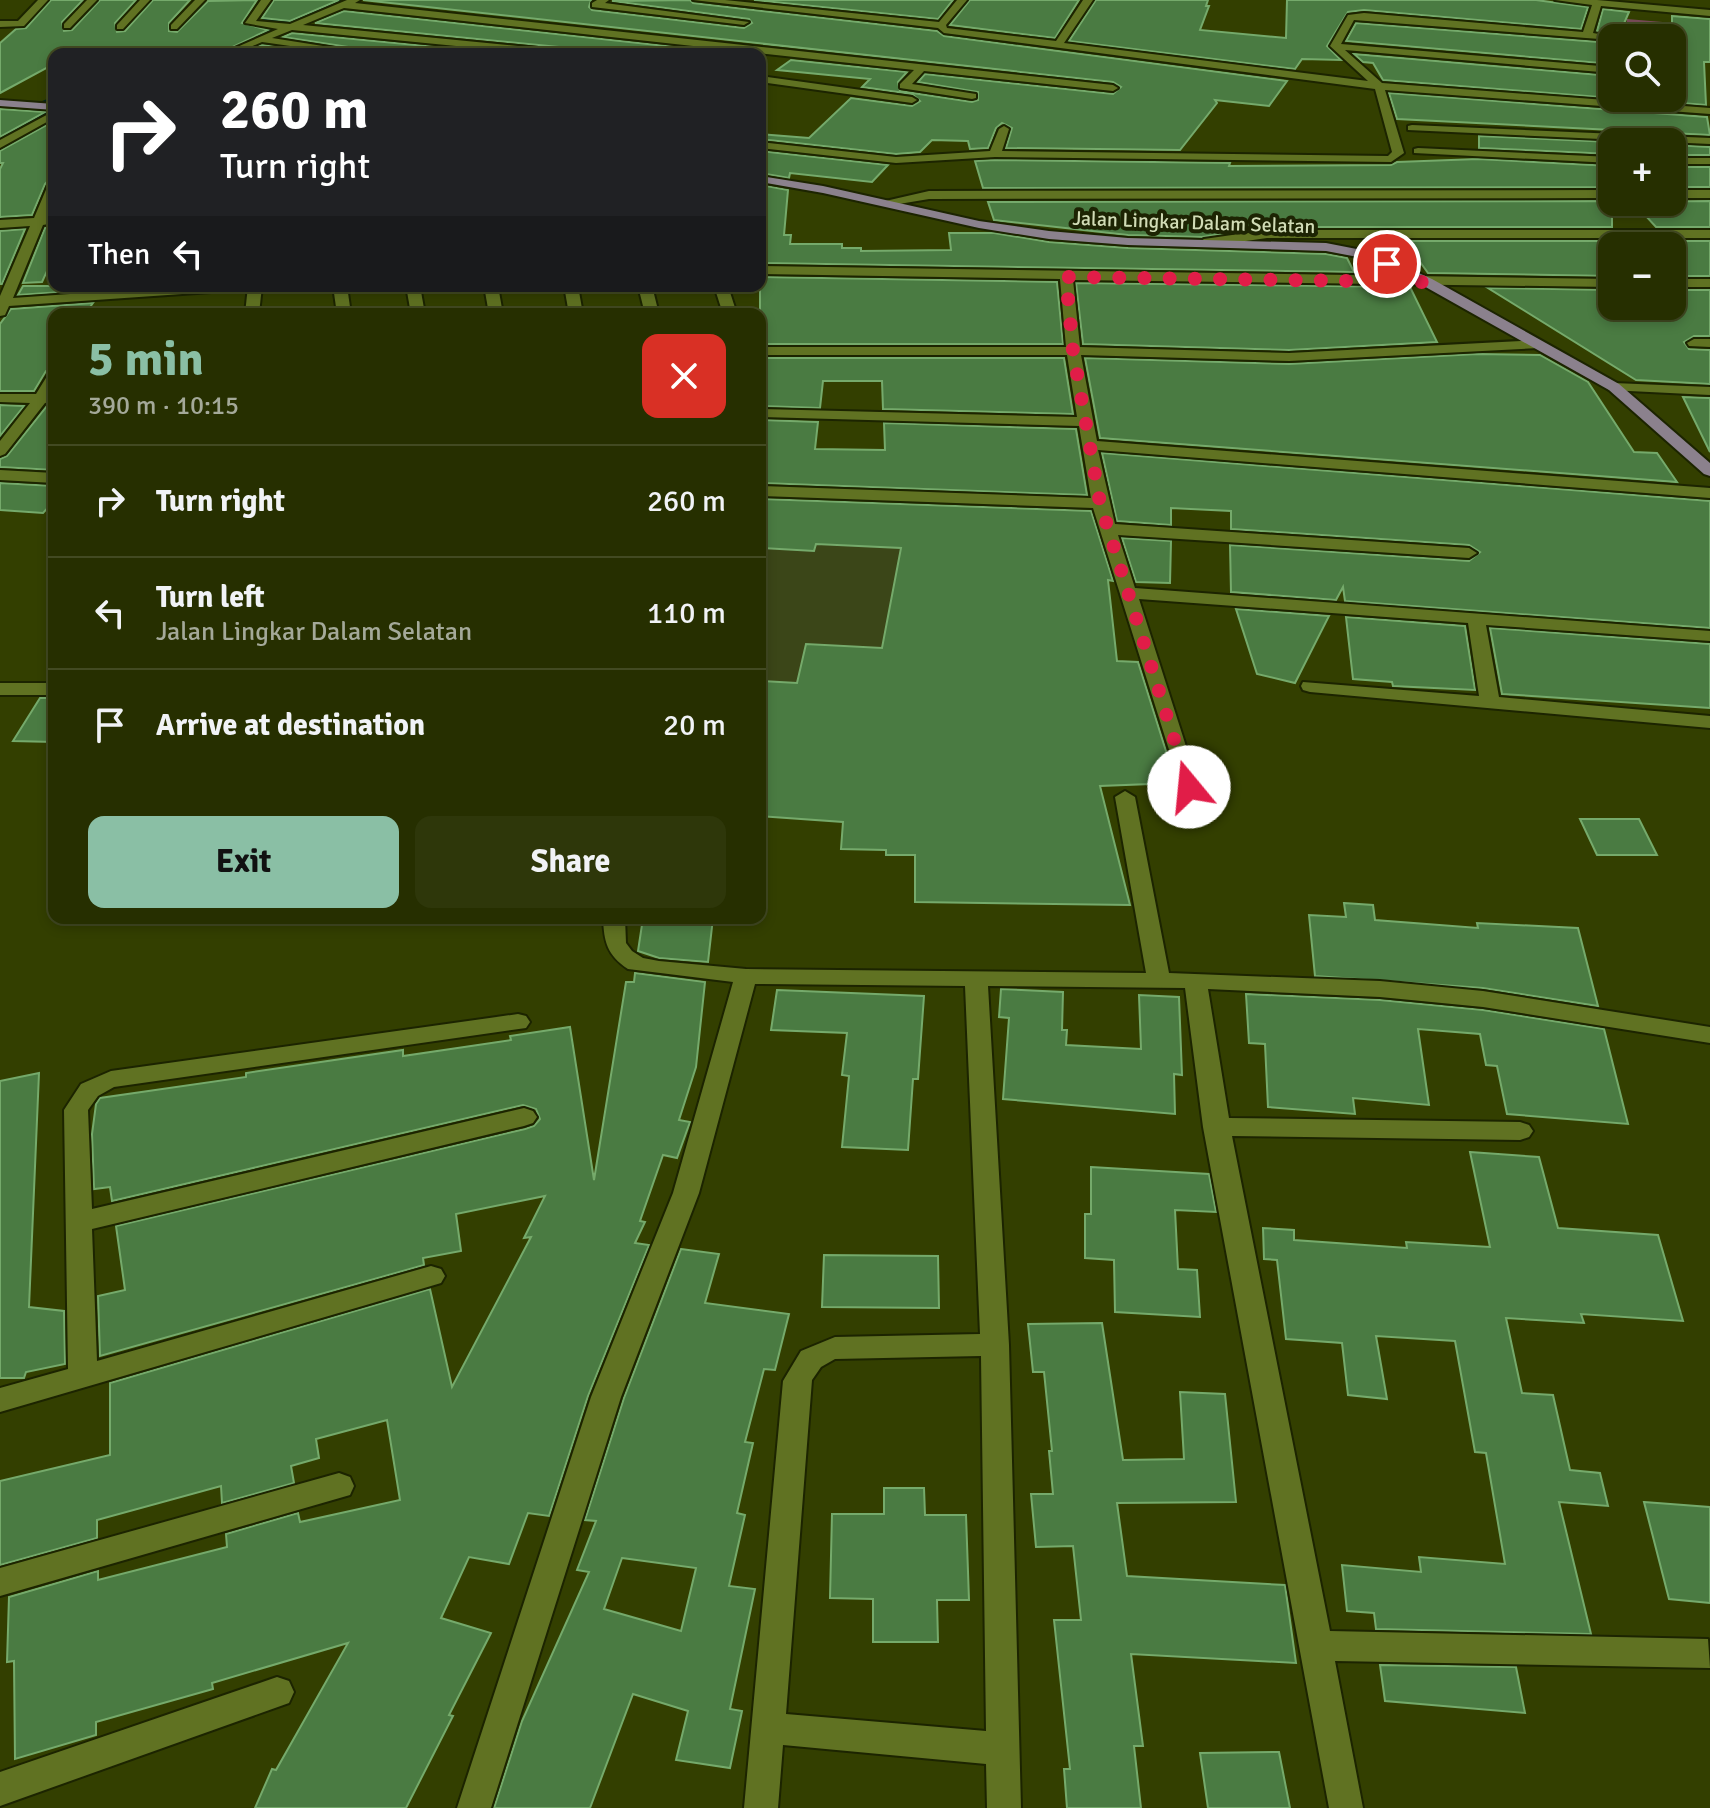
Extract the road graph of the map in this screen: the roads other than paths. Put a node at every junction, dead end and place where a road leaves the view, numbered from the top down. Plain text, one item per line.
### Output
1 (43, 0) edge
2 (92, 0) edge
3 (145, 0) edge
4 (200, 0) edge
5 (266, 0) edge
6 (356, 0) edge
7 (604, 0) edge
8 (698, 0) edge
9 (784, 0) edge
10 (962, 0) edge
11 (1088, 0) edge
12 (1560, 0) edge
13 (1597, 3) junction
14 (343, 5) junction
15 (772, 7) junction
16 (895, 9) dead end
17 (1710, 13) edge
18 (884, 18) junction
19 (744, 22) junction
20 (0, 24) edge
21 (941, 25) junction
22 (67, 26) dead end
23 (295, 26) junction
24 (120, 27) dead end
25 (174, 27) dead end
26 (732, 30) dead end
27 (1587, 35) junction
28 (1598, 36) edge
29 (264, 40) junction
30 (1058, 45) junction
31 (1335, 46) junction
32 (242, 48) edge
33 (324, 48) edge
34 (510, 48) edge
35 (745, 48) edge
36 (766, 50) edge
37 (922, 67) junction
38 (1598, 69) edge
39 (1307, 76) junction
40 (1227, 78) dead end
41 (766, 80) edge
42 (1379, 86) junction
43 (1113, 88) dead end
44 (0, 96) edge
45 (972, 96) dead end
46 (912, 100) dead end
47 (0, 103) edge
48 (48, 105) edge
49 (48, 106) edge
50 (48, 109) edge
51 (1710, 111) edge
52 (1412, 128) dead end
53 (1004, 129) dead end
54 (1710, 141) edge
55 (0, 145) edge
56 (766, 146) edge
57 (1418, 151) dead end
58 (995, 154) junction
59 (1598, 159) edge
60 (1686, 161) edge
61 (1710, 161) edge
62 (766, 180) edge
63 (1598, 194) edge
64 (1686, 194) edge
65 (1710, 194) edge
66 (48, 198) edge
67 (887, 202) junction
68 (48, 221) edge
69 (37, 222) junction
70 (0, 224) edge
71 (1710, 234) edge
72 (1204, 243) junction
73 (766, 270) edge
74 (1066, 277) junction
75 (1427, 282) junction
76 (1598, 283) edge
77 (1686, 283) edge
78 (1710, 283) edge
79 (196, 292) edge
80 (92, 293) edge
81 (1, 306) edge
82 (1694, 343) dead end
83 (1710, 343) edge
84 (1538, 344) junction
85 (766, 351) edge
86 (1073, 351) junction
87 (1614, 387) junction
88 (1710, 391) edge
89 (0, 398) edge
90 (47, 399) edge
91 (766, 413) edge
92 (1084, 422) junction
93 (1089, 445) junction
94 (0, 451) edge
95 (1710, 471) edge
96 (0, 475) edge
97 (48, 478) edge
98 (766, 491) edge
99 (1710, 493) edge
100 (1100, 503) junction
101 (1108, 529) junction
102 (1469, 553) dead end
103 (1128, 593) junction
104 (1476, 619) junction
105 (1710, 636) edge
106 (1310, 686) dead end
107 (0, 689) edge
108 (48, 689) edge
109 (1490, 702) junction
110 (1710, 722) edge
111 (1189, 787) dead end
112 (1125, 797) dead end
113 (614, 924) edge
114 (746, 976) junction
115 (976, 979) junction
116 (1159, 980) junction
117 (1195, 981) junction
118 (518, 1022) dead end
119 (1710, 1035) edge
120 (524, 1117) dead end
121 (1216, 1127) junction
122 (1520, 1131) dead end
123 (80, 1222) junction
124 (431, 1276) dead end
125 (995, 1345) junction
126 (83, 1377) junction
127 (0, 1400) edge
128 (339, 1486) dead end
129 (0, 1582) edge
130 (1318, 1646) junction
131 (1708, 1654) edge
132 (277, 1692) dead end
133 (768, 1728) junction
134 (1003, 1749) junction
135 (0, 1789) edge
136 (474, 1808) edge
137 (761, 1808) edge
138 (1004, 1808) edge
139 (1346, 1808) edge

1 - 20 street
2 - 22 street
3 - 24 street
4 - 25 street
5 - 23 street
6 - 14 street
7 - 19 street
8 - 15 street
9 - 15 street
10 - 21 street
11 - 30 street
12 - 13 street
13 - 17 street
13 - 27 street
14 - 23 street
14 - 35 street
15 - 18 street
15 - 19 street
16 - 18 street
18 - 21 street
19 - 26 street
21 - 30 street
23 - 29 street
23 - 34 street
27 - 28 street
27 - 31 street
29 - 32 street
29 - 33 street
30 - 39 street
31 - 38 street
31 - 42 street
36 - 37 street
37 - 43 street
37 - 45 street
39 - 40 street
39 - 42 street
41 - 46 street
42 - 51 street
42 - 58 street
44 - 48 main road
47 - 49 main road
50 - 55 street
52 - 54 street
53 - 58 street
56 - 58 street
57 - 59 street
60 - 61 street
62 - 67 main road, Jalan Lingkar Dalam Selatan
63 - 67 street
64 - 65 street
66 - 69 street
67 - 72 main road, Jalan Lingkar Dalam Selatan
68 - 69 street
69 - 70 street
69 - 81 street
71 - 72 street
72 - 75 main road, Jalan Lingkar Dalam Selatan
73 - 74 street
74 - 75 street
74 - 86 street
75 - 76 street
75 - 84 main road, Jalan Lingkar Dalam Selatan
77 - 78 street
79 - 80 street
80 - 81 street
82 - 83 street
84 - 86 street
84 - 87 main road, Jalan Lingkar Dalam Selatan
85 - 86 street
86 - 92 street
87 - 88 street
87 - 95 main road, Jalan Lingkar Dalam Selatan
89 - 90 street
90 - 94 street
91 - 92 street
92 - 93 street
93 - 99 street
93 - 100 street
96 - 97 street
98 - 100 street
100 - 101 street
101 - 102 street
101 - 103 street
103 - 104 street
103 - 111 street
104 - 105 street
104 - 109 street
106 - 109 street
107 - 108 street
109 - 110 street
112 - 116 street
113 - 114 street
114 - 115 street
114 - 136 street
115 - 116 street
115 - 125 street
116 - 117 street
117 - 119 street
117 - 121 street
118 - 123 street
120 - 123 street
121 - 122 street
121 - 130 street
123 - 126 street
124 - 126 street
125 - 133 street
125 - 134 street
126 - 127 street
128 - 129 street
130 - 131 street
130 - 139 street
132 - 135 street
133 - 134 street
133 - 137 street
134 - 138 street

